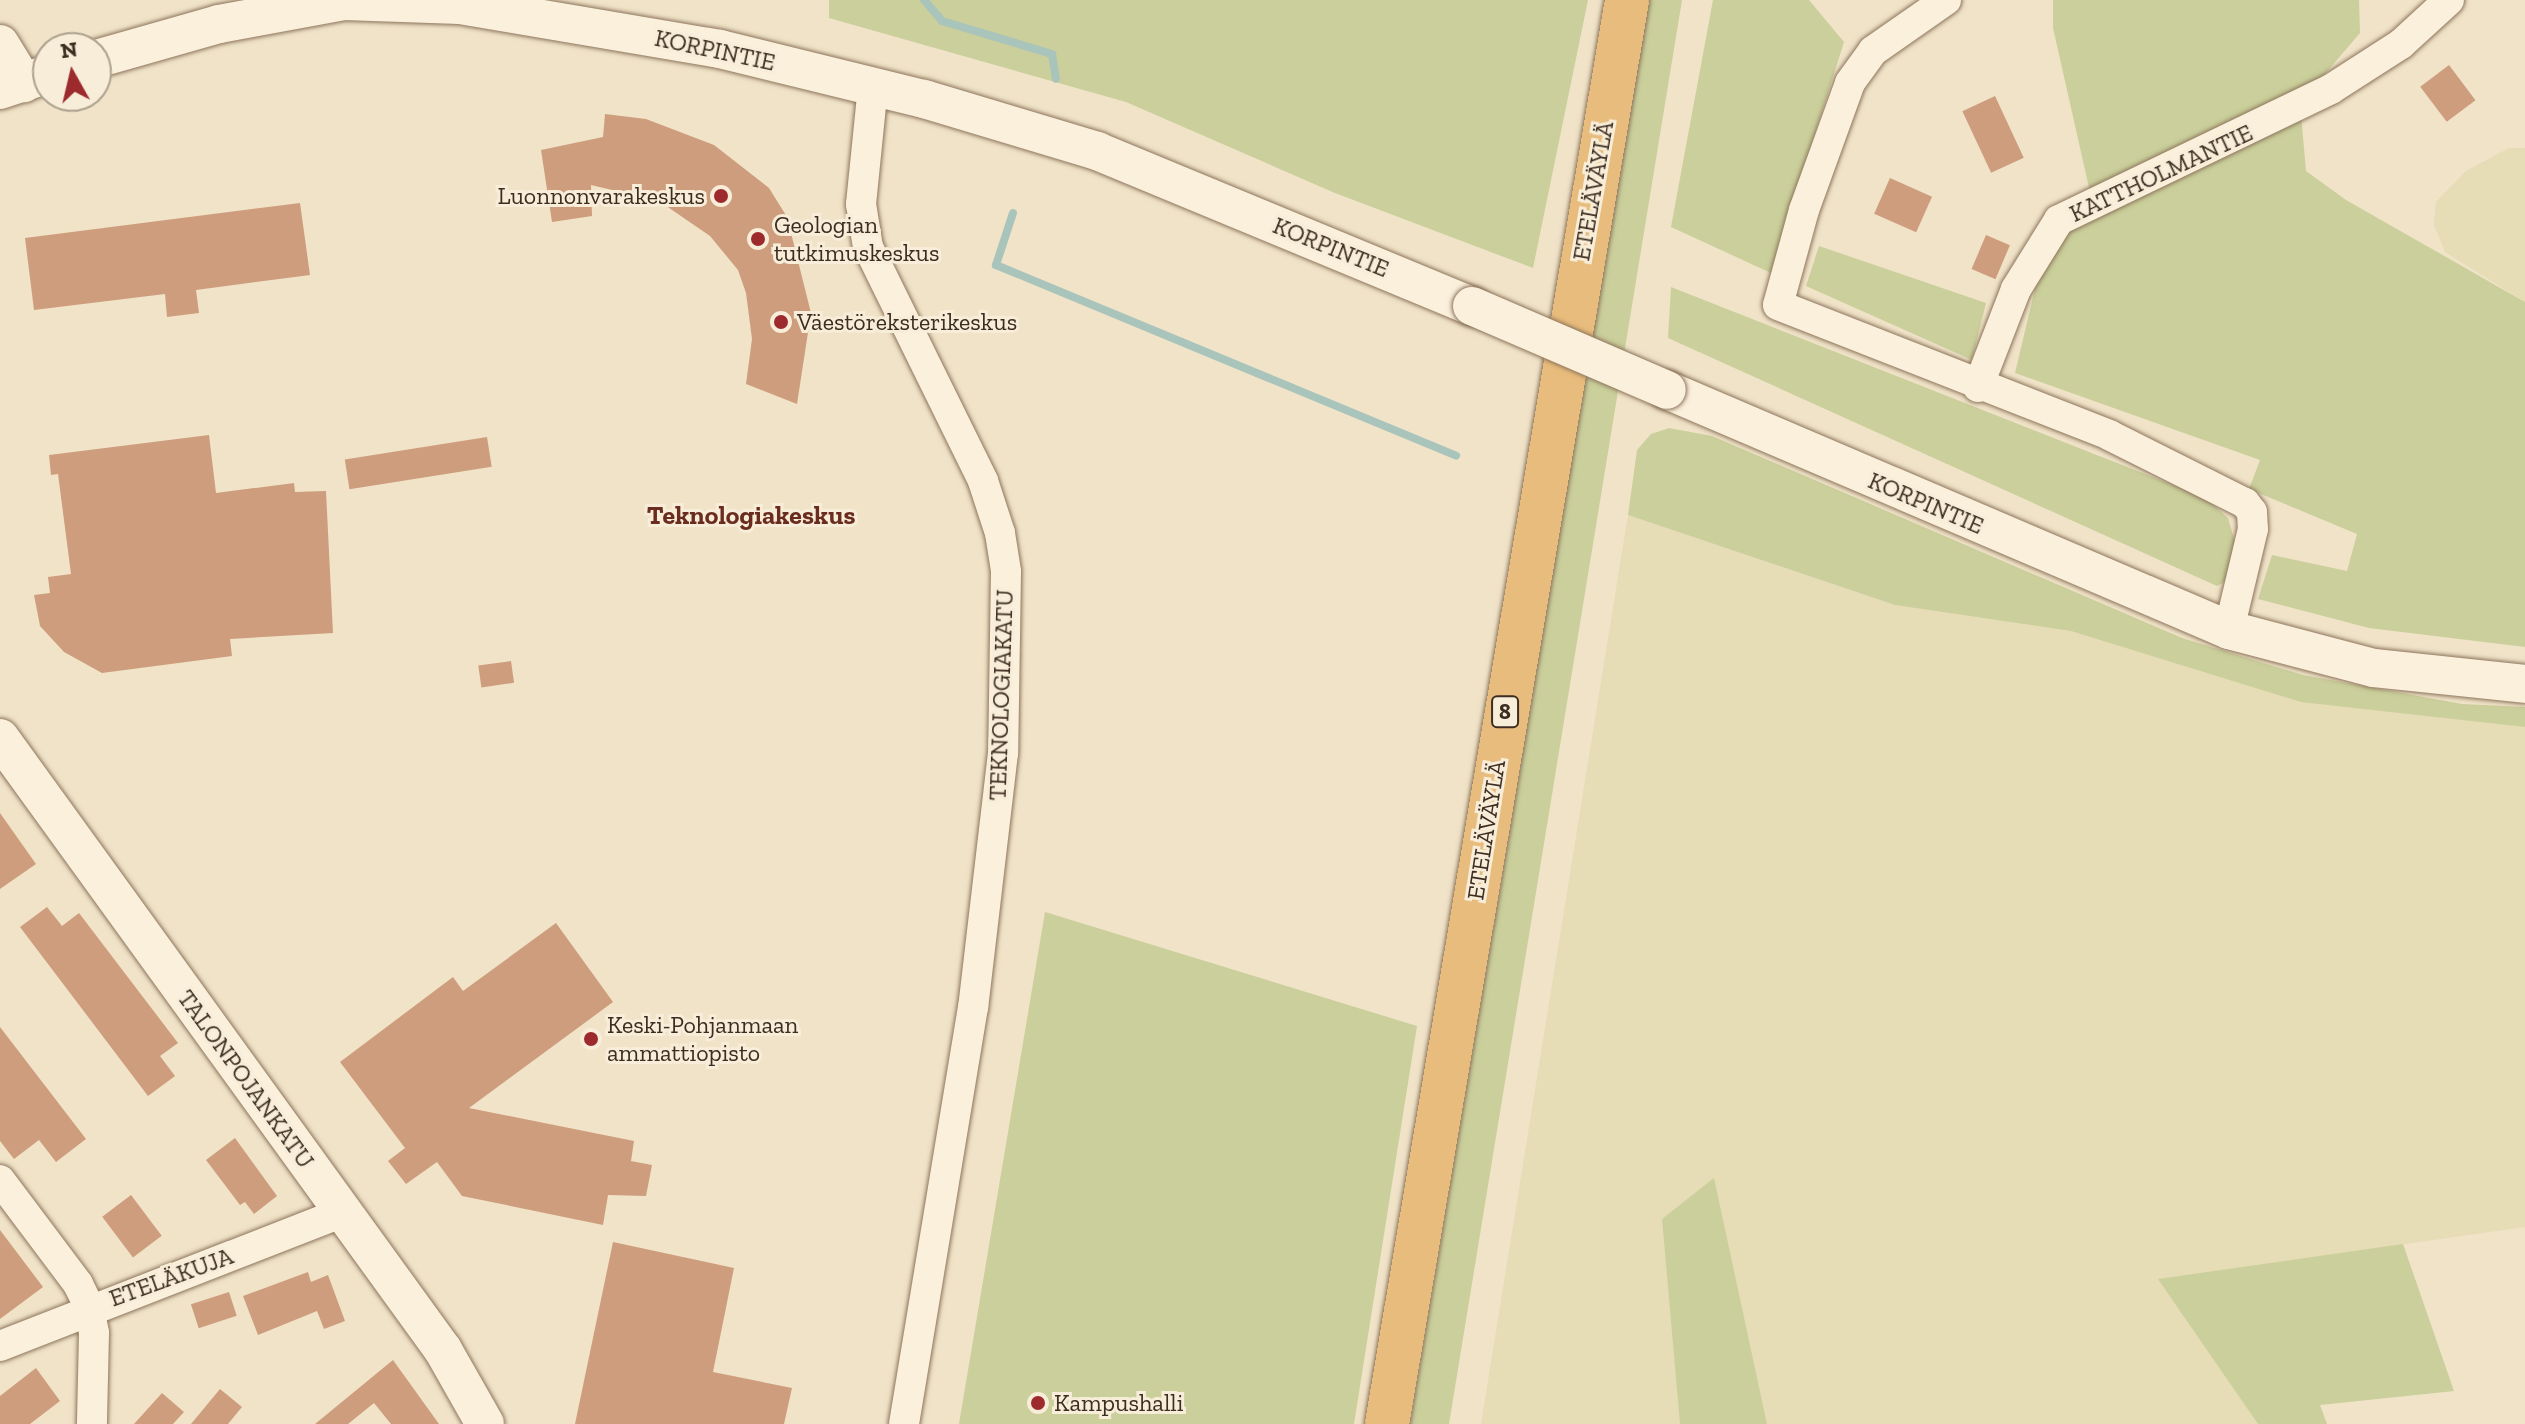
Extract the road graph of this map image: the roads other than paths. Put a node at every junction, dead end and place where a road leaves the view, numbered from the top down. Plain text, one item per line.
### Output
1 (1627, 0) edge
2 (1946, 0) edge
3 (2449, 0) edge
4 (585, 13) edge
5 (0, 44) edge
6 (112, 54) edge
7 (24, 83) edge
8 (873, 86) junction
9 (1978, 387) junction
10 (2229, 630) junction
11 (2525, 684) edge
12 (0, 738) edge
13 (0, 1180) edge
14 (343, 1212) junction
15 (89, 1307) junction
16 (0, 1346) edge
17 (92, 1424) edge
18 (485, 1424) edge
19 (904, 1424) edge
20 (1387, 1424) edge

1 - 20 highway, ETELÄVÄYLÄ / 8
2 - 9 street
3 - 9 street, KATTHOLMANTIE
4 - 6 street, KORPINTIE
4 - 8 street, KORPINTIE
5 - 7 street
8 - 10 street, KORPINTIE, bridge
8 - 19 street, TEKNOLOGIAKATU
9 - 10 street
10 - 11 street, KORPINTIE
12 - 14 street, TALONPOJANKATU
13 - 15 street
14 - 15 street, ETELÄKUJA
14 - 18 street, TALONPOJANKATU
15 - 16 street, ETELÄKUJA
15 - 17 street

